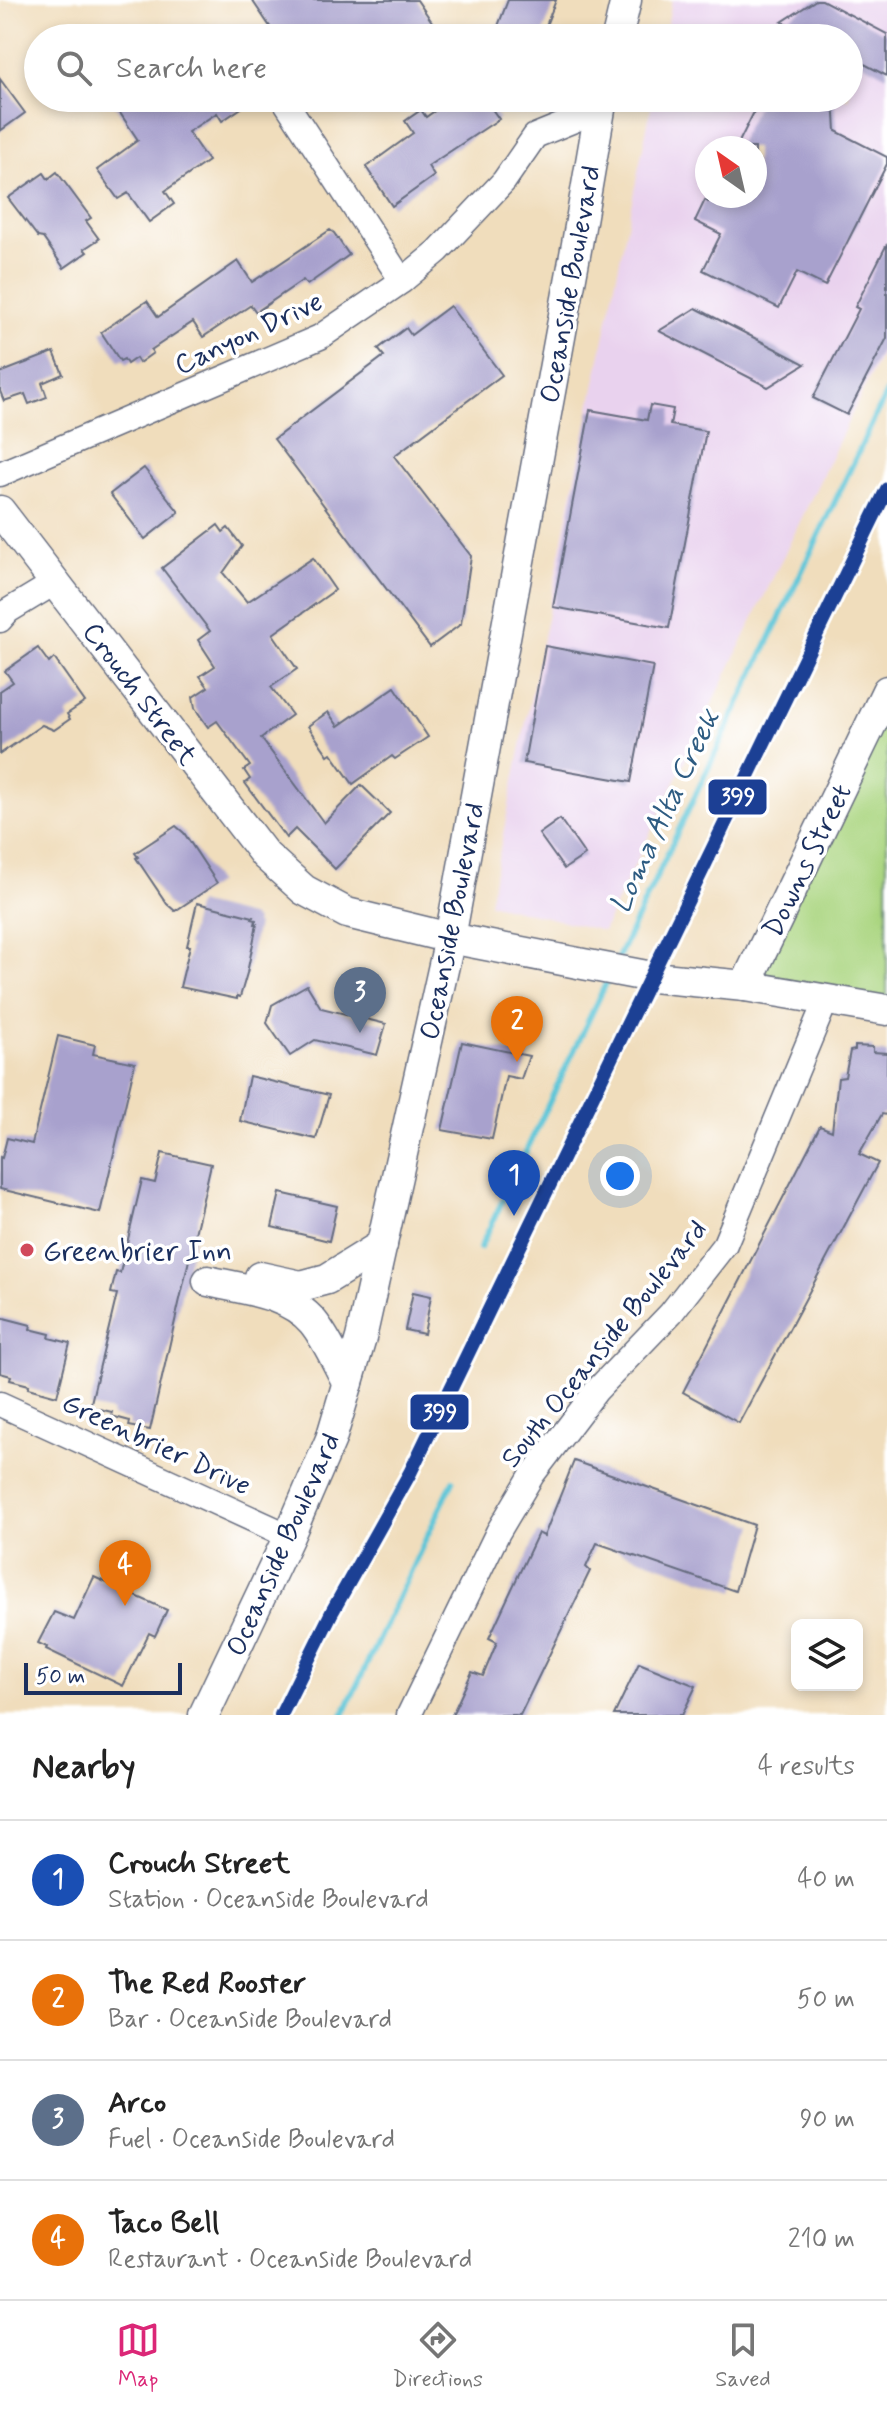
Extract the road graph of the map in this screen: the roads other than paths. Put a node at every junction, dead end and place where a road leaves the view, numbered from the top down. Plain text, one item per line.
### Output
1 (626, 0) edge
2 (620, 24) edge
3 (292, 112) edge
4 (584, 112) edge
5 (599, 112) edge
6 (402, 281) junction
7 (0, 474) edge
8 (0, 511) edge
9 (56, 582) junction
10 (0, 620) edge
11 (887, 691) edge
12 (450, 938) junction
13 (745, 986) junction
14 (826, 1000) junction
15 (887, 1010) edge
16 (382, 1245) junction
17 (348, 1383) junction
18 (0, 1404) edge
19 (289, 1536) junction
20 (204, 1715) edge
21 (409, 1715) edge

1 - 2 main road
3 - 6 street
4 - 6 street, Canyon Drive
5 - 12 main road, Oceanside Boulevard
6 - 7 street, Canyon Drive
8 - 9 main road, Crouch Street
9 - 10 street
9 - 12 main road, Crouch Street
11 - 13 main road, Downs Street
12 - 13 main road, Crouch Street
12 - 16 main road, Oceanside Boulevard
13 - 14 main road, Crouch Street
14 - 15 main road, Crouch Street
14 - 21 street, South Oceanside Boulevard
16 - 17 main road, Oceanside Boulevard
16 - 17 main road
17 - 19 main road, Oceanside Boulevard
18 - 19 street, Greenbrier Drive
19 - 20 main road, Oceanside Boulevard

